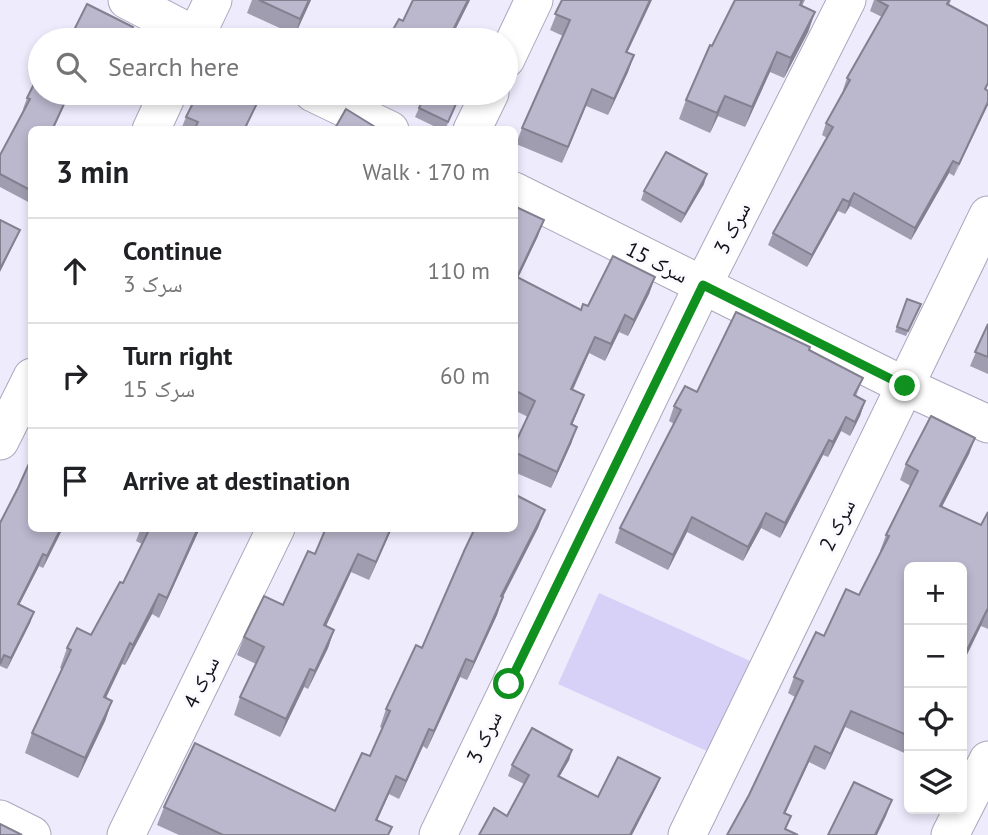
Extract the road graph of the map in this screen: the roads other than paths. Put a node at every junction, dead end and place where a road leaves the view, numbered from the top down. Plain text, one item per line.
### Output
1 (127, 0) edge
2 (213, 0) edge
3 (534, 0) edge
4 (847, 0) edge
5 (178, 28) edge
6 (202, 28) edge
7 (518, 34) edge
8 (162, 105) edge
9 (338, 105) edge
10 (483, 105) edge
11 (153, 126) edge
12 (382, 126) edge
13 (474, 126) edge
14 (518, 193) edge
15 (988, 215) edge
16 (703, 285) junction
17 (28, 385) edge
18 (905, 386) junction
19 (988, 424) edge
20 (0, 441) edge
21 (274, 532) edge
22 (988, 760) edge
23 (0, 819) edge
24 (32, 835) edge
25 (126, 835) edge
26 (438, 835) edge
27 (687, 835) edge
28 (950, 835) edge

1 - 5 street
2 - 6 street
3 - 7 street
4 - 16 street, سرک 3
8 - 11 street
9 - 12 street
10 - 13 street
14 - 16 street, سرک 15
15 - 18 street, سرک 2
16 - 18 street, سرک 15
16 - 26 street, سرک 3
17 - 20 street
18 - 19 street, سرک 15
18 - 27 street, سرک 2
21 - 25 street, سرک 4
22 - 28 street
23 - 24 street

